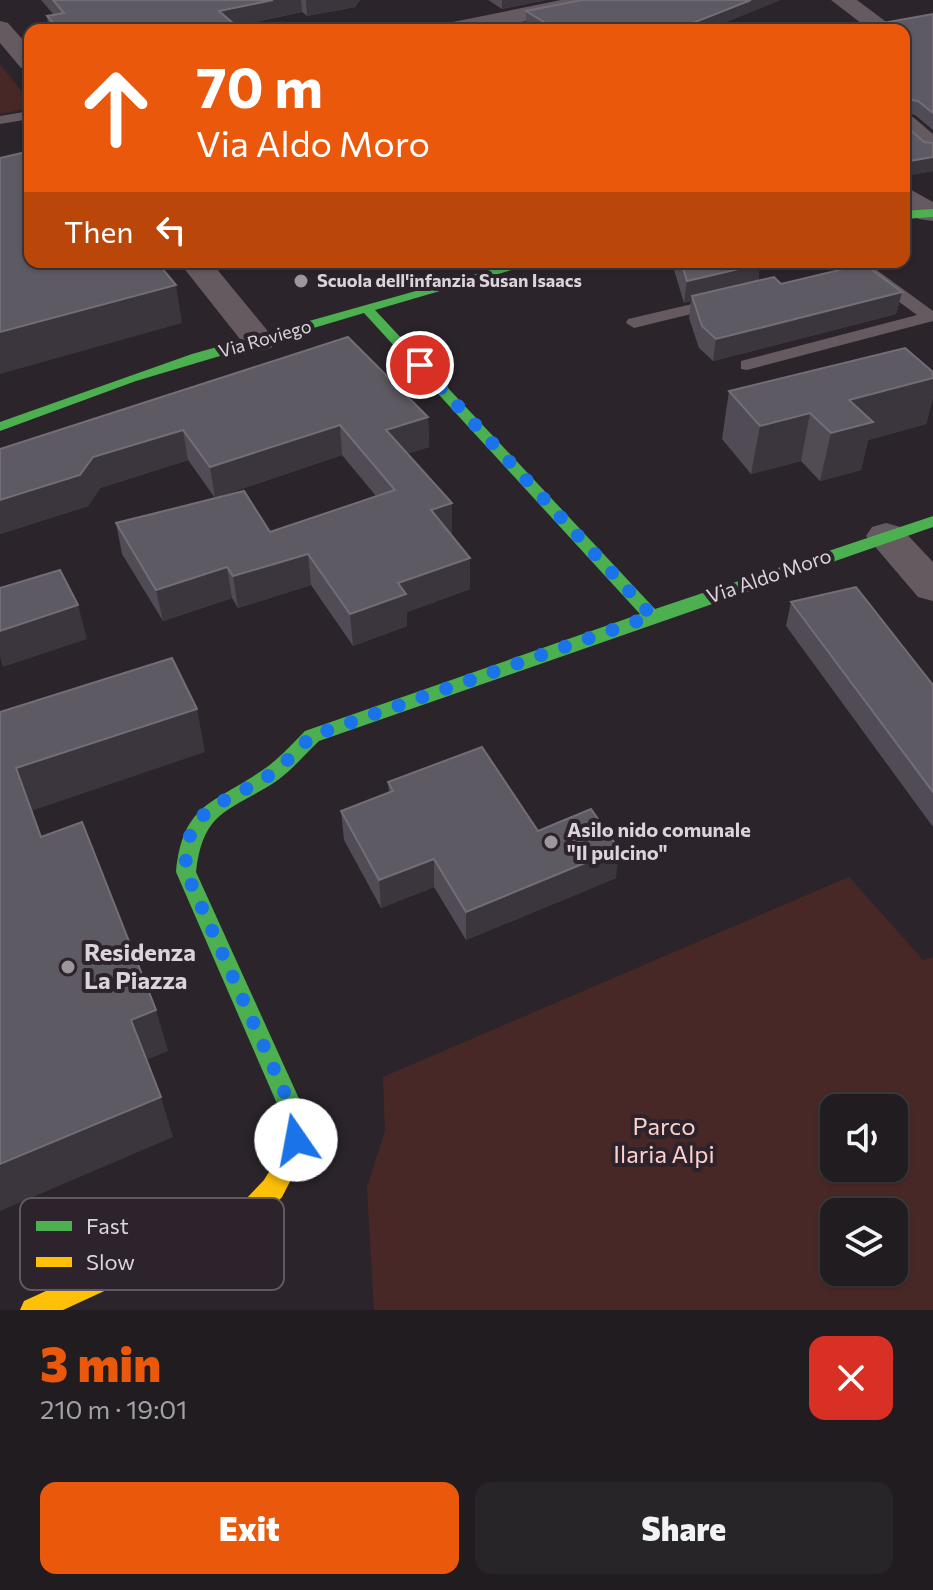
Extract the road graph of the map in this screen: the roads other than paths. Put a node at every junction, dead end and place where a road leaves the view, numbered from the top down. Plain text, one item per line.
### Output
1 (594, 0) edge
2 (842, 0) edge
3 (478, 24) edge
4 (876, 24) edge
5 (0, 28) edge
6 (24, 56) edge
7 (24, 116) edge
8 (0, 120) edge
9 (910, 128) edge
10 (933, 148) edge
11 (200, 268) edge
12 (512, 268) edge
13 (841, 268) edge
14 (854, 268) edge
15 (823, 278) edge
16 (736, 299) edge
17 (367, 309) junction
18 (634, 323) dead end
19 (259, 341) junction
20 (747, 365) dead end
21 (0, 427) edge
22 (933, 521) edge
23 (886, 536) junction
24 (933, 587) edge
25 (652, 616) junction
26 (268, 1198) edge
27 (77, 1290) edge
28 (33, 1310) edge

1 - 3 street
2 - 4 street
5 - 6 street
7 - 8 lane
9 - 10 street
11 - 19 street
12 - 17 street, Via Roviego
13 - 15 lane
14 - 20 lane
16 - 18 lane
17 - 19 street, Via Roviego
17 - 25 street
19 - 21 street, Via Roviego
22 - 23 street, Via Aldo Moro
23 - 24 street
23 - 25 street, Via Aldo Moro
25 - 26 street, Via Aldo Moro
27 - 28 street, Via Aldo Moro

